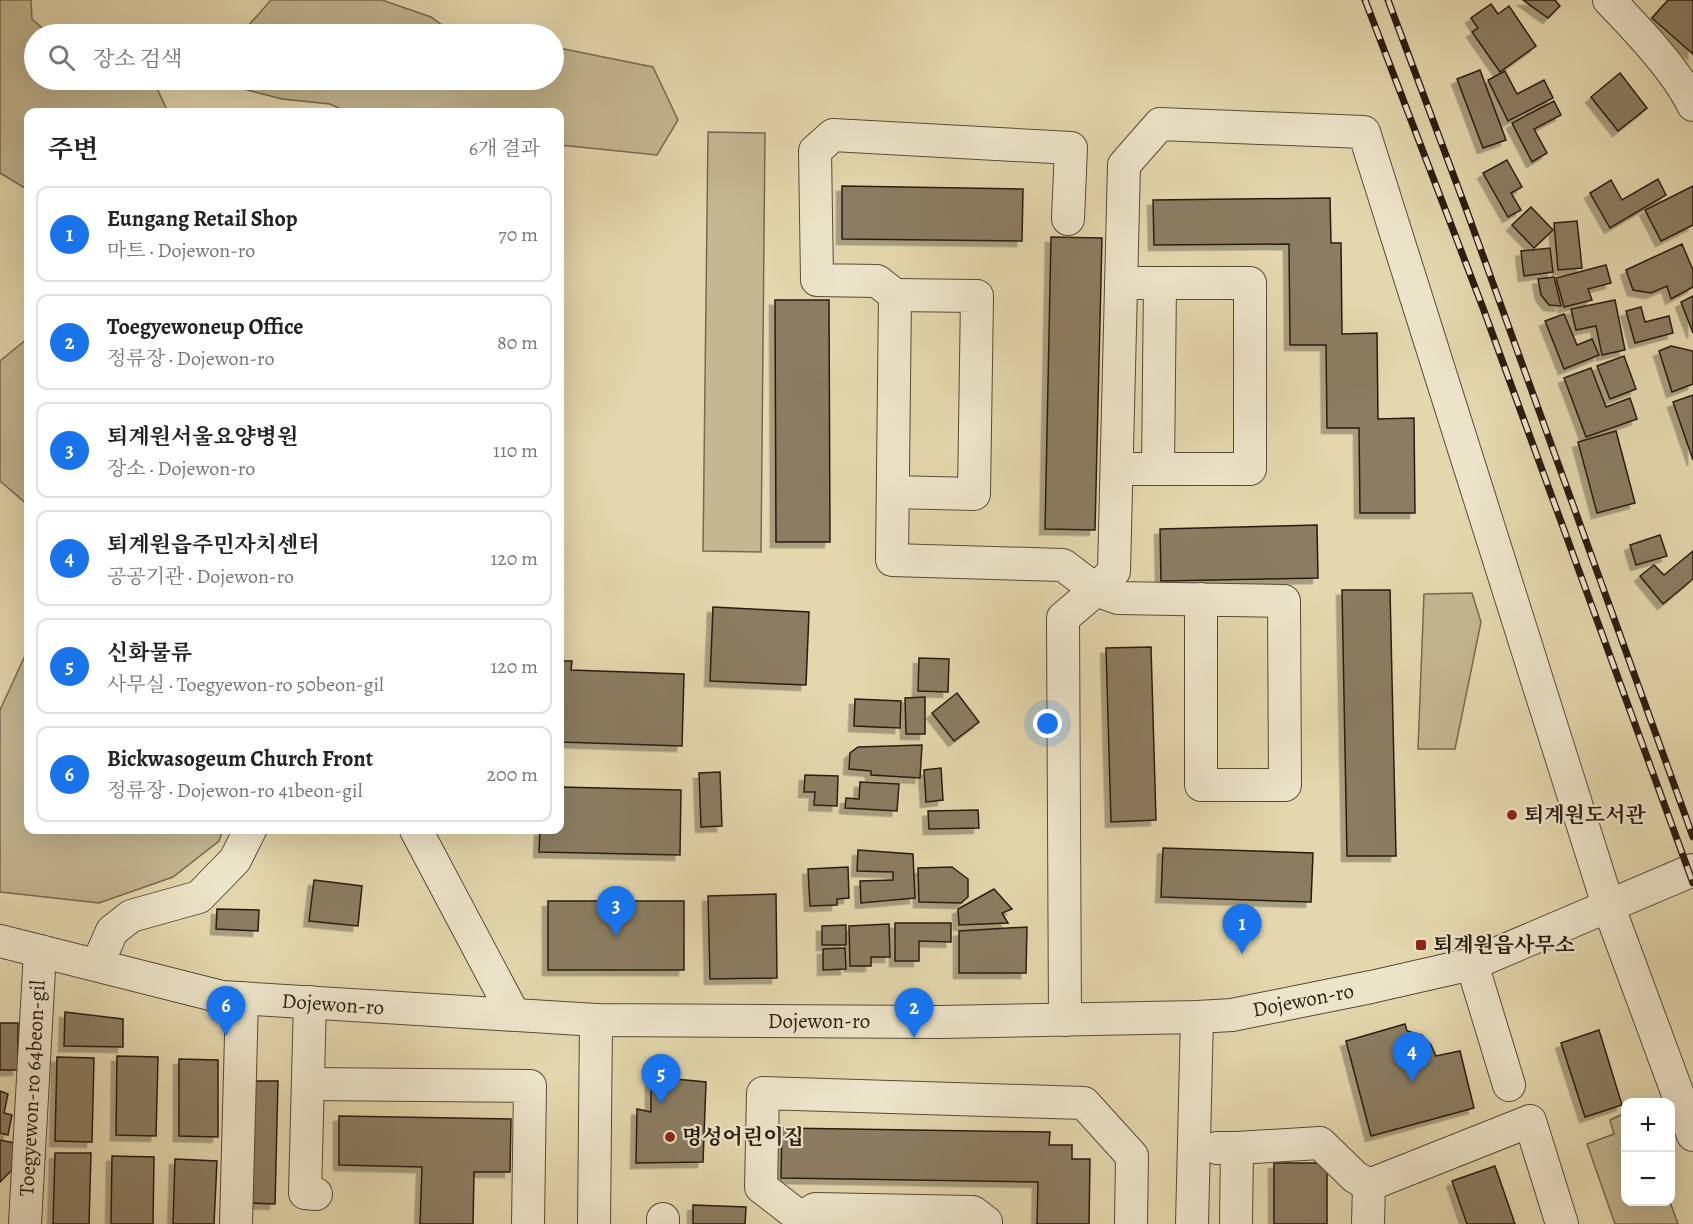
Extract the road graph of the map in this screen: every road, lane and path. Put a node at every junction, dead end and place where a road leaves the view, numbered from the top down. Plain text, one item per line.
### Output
1 (1625, 6) edge
2 (1693, 105) edge
3 (1068, 219) dead end
4 (1121, 283) junction
5 (1160, 283) junction
6 (895, 295) junction
7 (1117, 469) junction
8 (1158, 470) junction
9 (893, 492) junction
10 (1096, 590) junction
11 (1202, 599) junction
12 (248, 834) edge
13 (418, 834) edge
14 (1693, 870) edge
15 (1608, 905) junction
16 (0, 941) edge
17 (40, 951) junction
18 (1472, 964) junction
19 (97, 965) junction
20 (242, 998) junction
21 (310, 1002) junction
22 (514, 1015) junction
23 (1197, 1017) junction
24 (596, 1020) junction
25 (1065, 1020) junction
26 (308, 1084) junction
27 (1509, 1085) dead end
28 (1693, 1135) edge
29 (1194, 1148) junction
30 (1237, 1148) junction
31 (1369, 1185) junction
32 (316, 1194) dead end
33 (17, 1210) edge
34 (801, 1221) edge
35 (236, 1224) edge
36 (528, 1224) edge
37 (594, 1224) edge
38 (986, 1224) edge
39 (1131, 1224) edge
40 (1192, 1224) edge
41 (1236, 1224) edge
42 (1368, 1224) edge
43 (1562, 1224) edge

1 - 2 street
3 - 6 street
4 - 5 street
4 - 7 street
4 - 15 street
5 - 8 street
5 - 8 street
6 - 9 street
6 - 9 street
7 - 8 street
7 - 10 street
9 - 10 street
10 - 11 street
10 - 25 street
11 - 11 street
12 - 19 street
13 - 22 street
14 - 15 street, Dojewon-ro
15 - 18 street, Dojewon-ro
15 - 28 street
16 - 17 street, Dojewon-ro
17 - 19 street, Dojewon-ro
17 - 33 street, Toegyewon-ro 64beon-gil
18 - 23 street, Dojewon-ro
18 - 27 street
19 - 20 street, Dojewon-ro
20 - 21 street, Dojewon-ro
20 - 35 street
21 - 22 street, Dojewon-ro
21 - 26 street
22 - 24 street, Dojewon-ro
23 - 25 street, Dojewon-ro
23 - 29 street
24 - 25 street, Dojewon-ro
24 - 37 street
26 - 32 street
26 - 36 street
29 - 30 street
29 - 40 street
30 - 31 street
30 - 41 street
31 - 42 street
31 - 43 street
34 - 38 street
34 - 39 street

